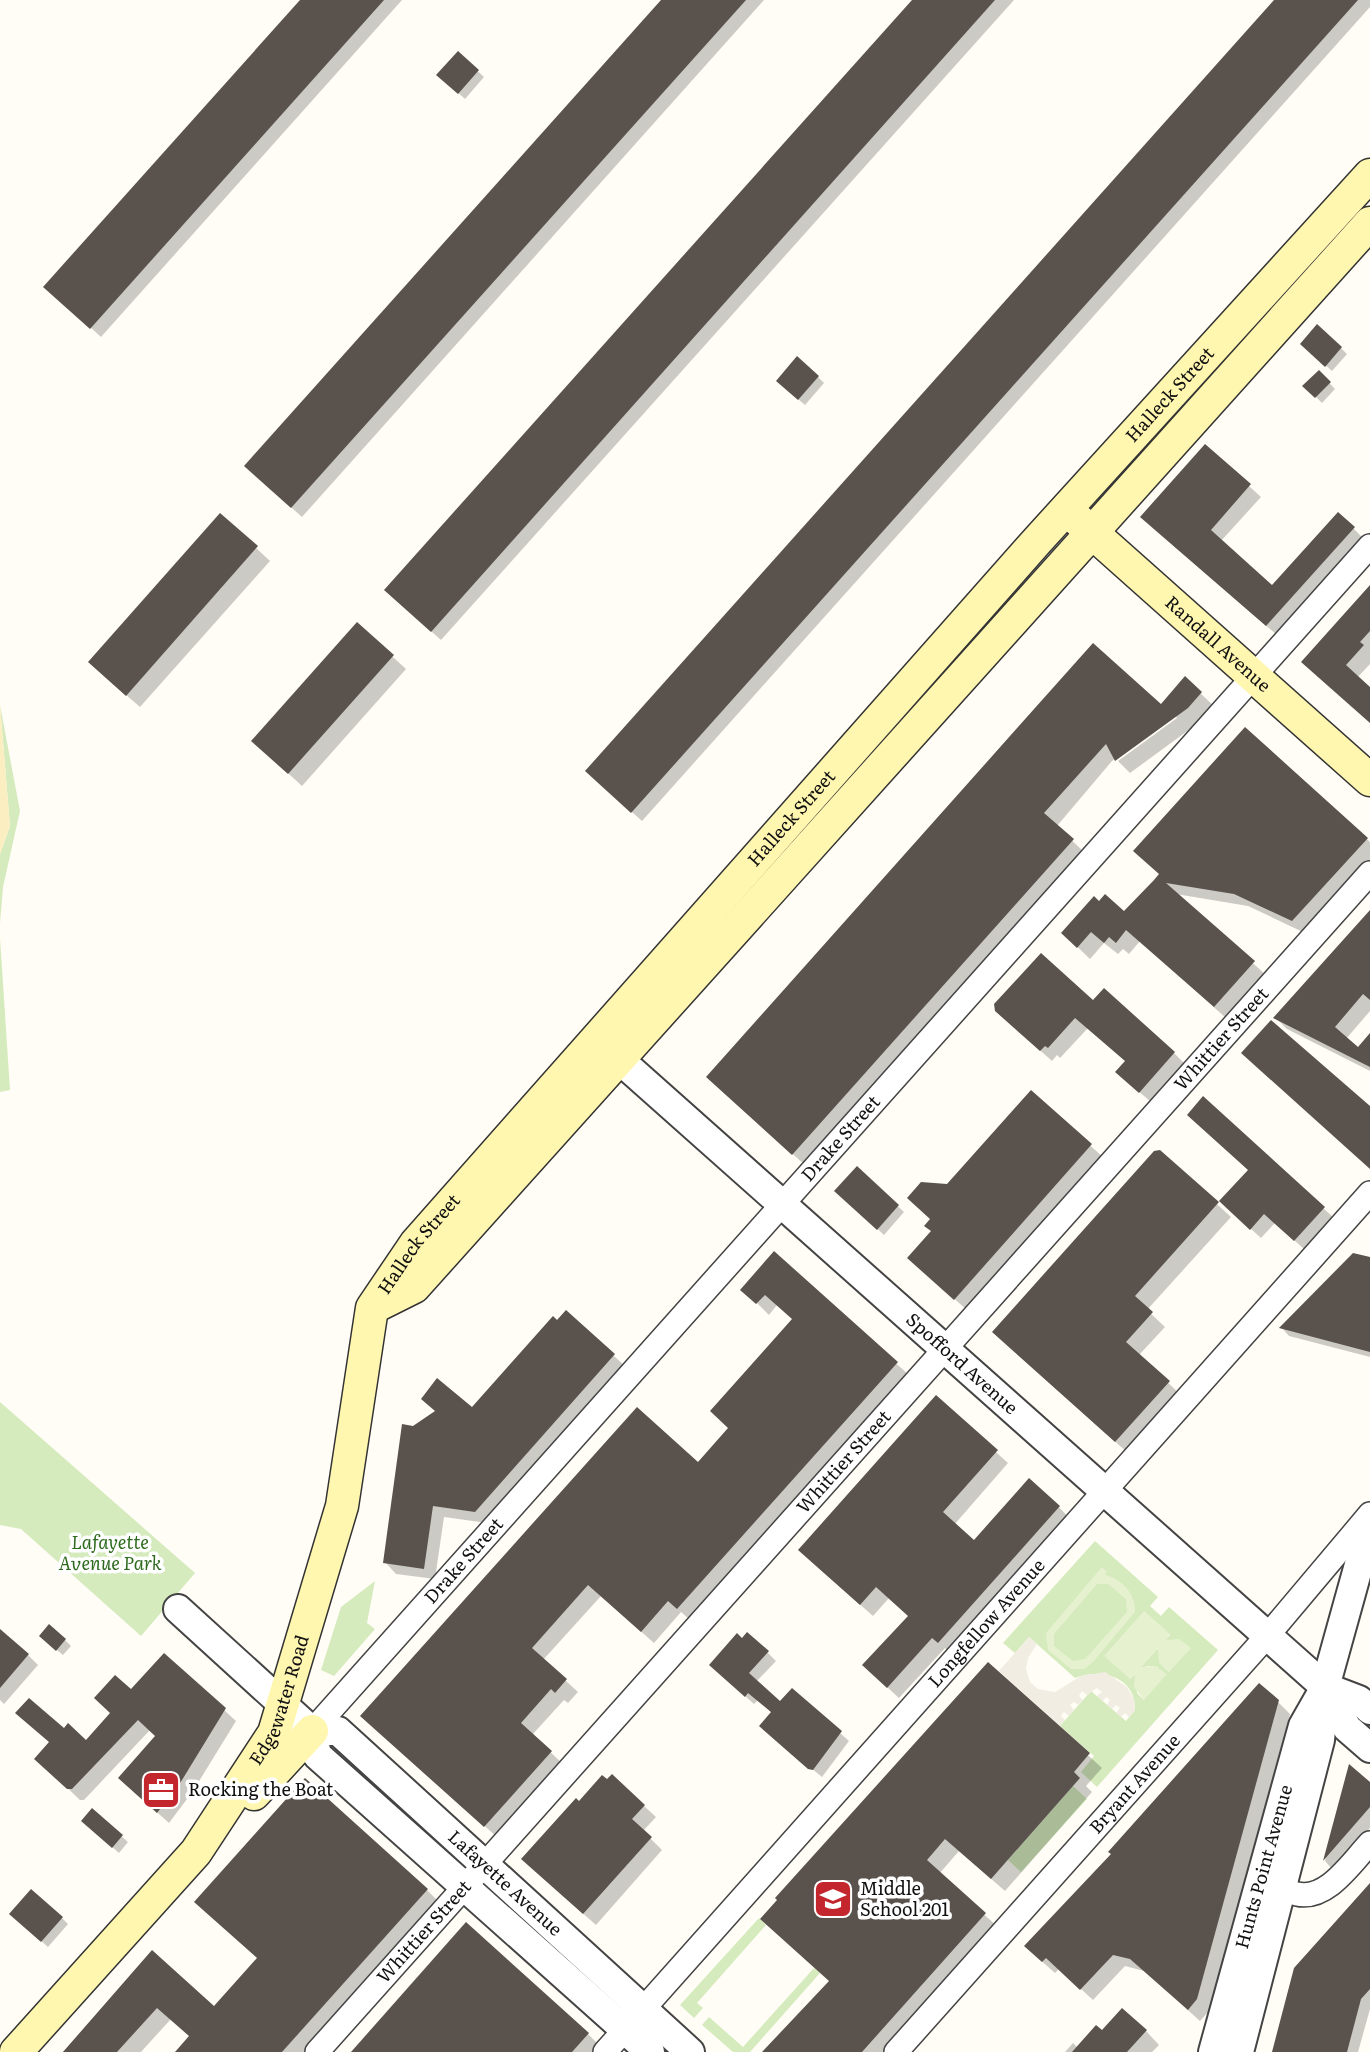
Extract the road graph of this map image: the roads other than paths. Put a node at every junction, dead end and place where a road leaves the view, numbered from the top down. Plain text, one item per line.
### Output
1 (1370, 175) edge
2 (1370, 223) edge
3 (1066, 510) junction
4 (1092, 533) junction
5 (1370, 546) edge
6 (1254, 677) junction
7 (1370, 780) edge
8 (1370, 873) edge
9 (608, 1049) junction
10 (1370, 1193) edge
11 (784, 1204) junction
12 (372, 1308) joint
13 (946, 1348) junction
14 (1106, 1492) junction
15 (1370, 1514) edge
16 (1370, 1525) edge
17 (178, 1609) dead end
18 (1268, 1635) junction
19 (1325, 1687) junction
20 (284, 1705) junction
21 (1370, 1710) edge
22 (312, 1731) junction
23 (1370, 1748) edge
24 (214, 1826) junction
25 (1370, 1843) edge
26 (483, 1866) junction
27 (1271, 1885) junction
28 (463, 1888) junction
29 (633, 2020) junction
30 (16, 2052) edge
31 (317, 2052) edge
32 (604, 2052) edge
33 (650, 2052) edge
34 (690, 2052) edge
35 (896, 2052) edge
36 (1213, 2052) edge
37 (1239, 2052) edge

1 - 3 main road, Halleck Street
2 - 4 main road, Halleck Street
3 - 4 main road, Randall Avenue
3 - 9 main road, Halleck Street
4 - 6 main road, Randall Avenue
4 - 9 main road, Halleck Street
5 - 6 street, Drake Street
6 - 7 main road, Randall Avenue
6 - 11 street, Drake Street
8 - 13 street, Whittier Street
9 - 11 street, Spofford Avenue
9 - 12 main road, Halleck Street
10 - 14 street, Longfellow Avenue
11 - 13 street, Spofford Avenue
11 - 22 street, Drake Street
12 - 20 main road, Edgewater Road
13 - 14 street, Spofford Avenue
13 - 26 street, Whittier Street
14 - 18 street, Spofford Avenue
14 - 29 street, Longfellow Avenue
15 - 18 street, Bryant Avenue
16 - 19 street, Hunts Point Avenue
17 - 20 street, Lafayette Avenue
18 - 19 street, Spofford Avenue
18 - 35 street, Bryant Avenue
19 - 21 street, Spofford Avenue
19 - 23 street, Spofford Avenue
19 - 27 street, Hunts Point Avenue
20 - 22 street, Lafayette Avenue
20 - 24 main road, Edgewater Road
22 - 24 main road
22 - 26 street, Lafayette Avenue
22 - 28 street, Lafayette Avenue
24 - 30 main road, Edgewater Road
25 - 27 street
26 - 28 street, Whittier Street
26 - 29 street, Lafayette Avenue
27 - 36 street, Hunts Point Avenue
27 - 37 street, Hunts Point Avenue
28 - 29 street, Lafayette Avenue
28 - 31 street, Whittier Street
29 - 32 street, Longfellow Avenue
29 - 33 street, Lafayette Avenue
29 - 34 street, Lafayette Avenue

